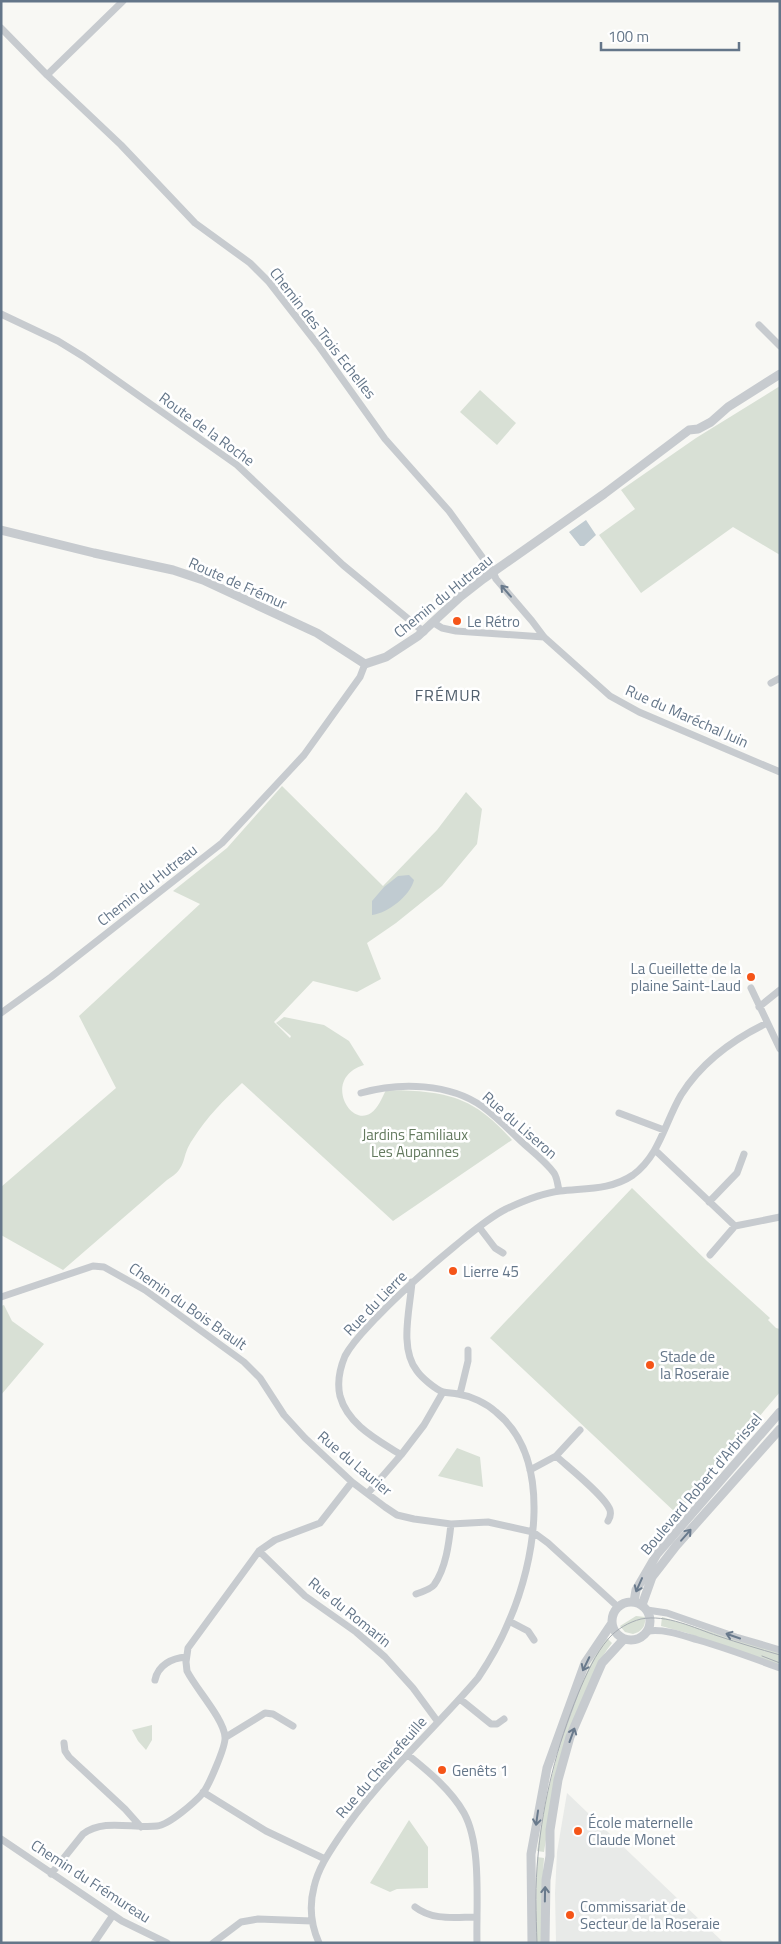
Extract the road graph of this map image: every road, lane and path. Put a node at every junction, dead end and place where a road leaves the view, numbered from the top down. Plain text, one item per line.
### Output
1 (123, 1) edge
2 (1, 28) edge
3 (47, 75) junction
4 (1, 314) edge
5 (759, 325) dead end
6 (780, 346) edge
7 (780, 374) edge
8 (1, 530) edge
9 (493, 572) junction
10 (434, 623) junction
11 (424, 632) junction
12 (544, 637) junction
13 (366, 664) junction
14 (780, 678) edge
15 (771, 683) dead end
16 (780, 772) edge
17 (751, 988) dead end
18 (780, 990) edge
19 (759, 1007) junction
20 (1, 1013) edge
21 (767, 1023) junction
22 (780, 1049) edge
23 (361, 1093) dead end
24 (619, 1113) dead end
25 (664, 1130) junction
26 (656, 1150) junction
27 (744, 1154) dead end
28 (559, 1191) junction
29 (709, 1202) junction
30 (780, 1217) edge
31 (735, 1226) junction
32 (479, 1227) junction
33 (503, 1253) dead end
34 (710, 1255) dead end
35 (412, 1282) junction
36 (1, 1297) edge
37 (468, 1350) dead end
38 (266, 1386) joint
39 (443, 1392) junction
40 (460, 1394) junction
41 (780, 1412) edge
42 (780, 1429) edge
43 (580, 1430) dead end
44 (401, 1455) junction
45 (556, 1456) junction
46 (530, 1470) junction
47 (352, 1482) junction
48 (368, 1493) junction
49 (608, 1522) dead end
50 (451, 1524) junction
51 (533, 1532) junction
52 (259, 1551) junction
53 (416, 1594) dead end
54 (641, 1605) junction
55 (618, 1607) junction
56 (509, 1621) junction
57 (612, 1623) junction
58 (648, 1631) junction
59 (624, 1639) junction
60 (534, 1640) dead end
61 (780, 1650) edge
62 (186, 1657) junction
63 (780, 1668) edge
64 (155, 1680) dead end
65 (460, 1699) junction
66 (504, 1719) dead end
67 (438, 1722) junction
68 (293, 1726) dead end
69 (226, 1737) junction
70 (64, 1743) dead end
71 (408, 1755) junction
72 (204, 1792) junction
73 (142, 1827) junction
74 (1, 1839) edge
75 (325, 1860) junction
76 (51, 1874) junction
77 (415, 1907) dead end
78 (113, 1915) junction
79 (477, 1917) junction
80 (312, 1921) junction
81 (94, 1943) edge
82 (167, 1943) edge
83 (213, 1943) edge
84 (320, 1943) edge
85 (478, 1943) edge
86 (532, 1943) edge
87 (545, 1943) edge

1 - 3 street
2 - 3 street, Chemin des Trois Echelles
3 - 9 street, Chemin des Trois Echelles
4 - 11 street, Route de la Roche
5 - 6 street
7 - 9 street, Chemin du Hutreau
8 - 13 street, Route de Frémur
9 - 10 street, Chemin du Hutreau
12 -> 9 street, Rue du Maréchal Juin
10 - 11 street, Chemin du Hutreau
10 - 12 street
11 - 13 street, Chemin du Hutreau
12 - 16 street, Rue du Maréchal Juin
13 - 20 street, Chemin du Hutreau
14 - 15 street
17 - 19 street
18 - 19 street
19 - 21 street
21 - 22 street
21 - 25 street, Rue du Lierre
23 - 28 street, Rue du Liseron
24 - 25 street
25 - 26 street, Rue du Lierre
26 - 28 street, Rue du Lierre
26 - 29 street
27 - 29 street
28 - 32 street, Rue du Lierre
29 - 31 street
30 - 31 street
31 - 34 street
32 - 33 street
32 - 35 street, Rue du Lierre
35 - 39 street
35 - 44 street, Rue du Lierre
36 - 38 street, Chemin du Bois Brault
37 - 40 street
38 - 47 street, Rue du Laurier
39 - 40 street, Rue du Chèvrefeuille
39 - 44 street
40 - 46 street, Rue du Chèvrefeuille
41 -> 54 street, Boulevard Robert d'Arbrissel
54 -> 42 street, Boulevard Robert d'Arbrissel
43 - 45 street
44 - 48 street
45 - 46 street
45 - 49 street
46 - 51 street, Rue du Chèvrefeuille
47 - 48 street, Rue du Laurier
47 - 52 street
48 - 50 street, Rue du Laurier
50 - 51 street, Rue du Laurier
50 - 53 street
51 - 55 street, Rue du Laurier
51 - 56 street, Rue du Chèvrefeuille
52 - 62 street
52 - 67 street, Rue du Romarin
54 - 55 street
54 - 58 street
61 -> 54 street
55 - 57 street
56 - 60 street
56 - 65 street, Rue du Chèvrefeuille
57 - 59 street
57 -> 86 street
58 - 59 street
58 - 63 street
87 -> 59 street
62 - 64 street
62 - 69 street
65 - 66 street
65 - 67 street, Rue du Chèvrefeuille
67 - 71 street, Rue du Chèvrefeuille
68 - 69 street
69 - 72 street
70 - 73 street
71 - 75 street, Rue du Chèvrefeuille
71 - 79 street
72 - 73 street
72 - 75 street
73 - 76 street
74 - 76 street, Chemin du Frémureau
75 - 80 street, Rue du Chèvrefeuille
76 - 78 street, Chemin du Frémureau
77 - 79 street
78 - 81 street
78 - 82 street, Chemin du Frémureau
79 - 85 street
80 - 83 street
80 - 84 street, Rue du Chèvrefeuille

